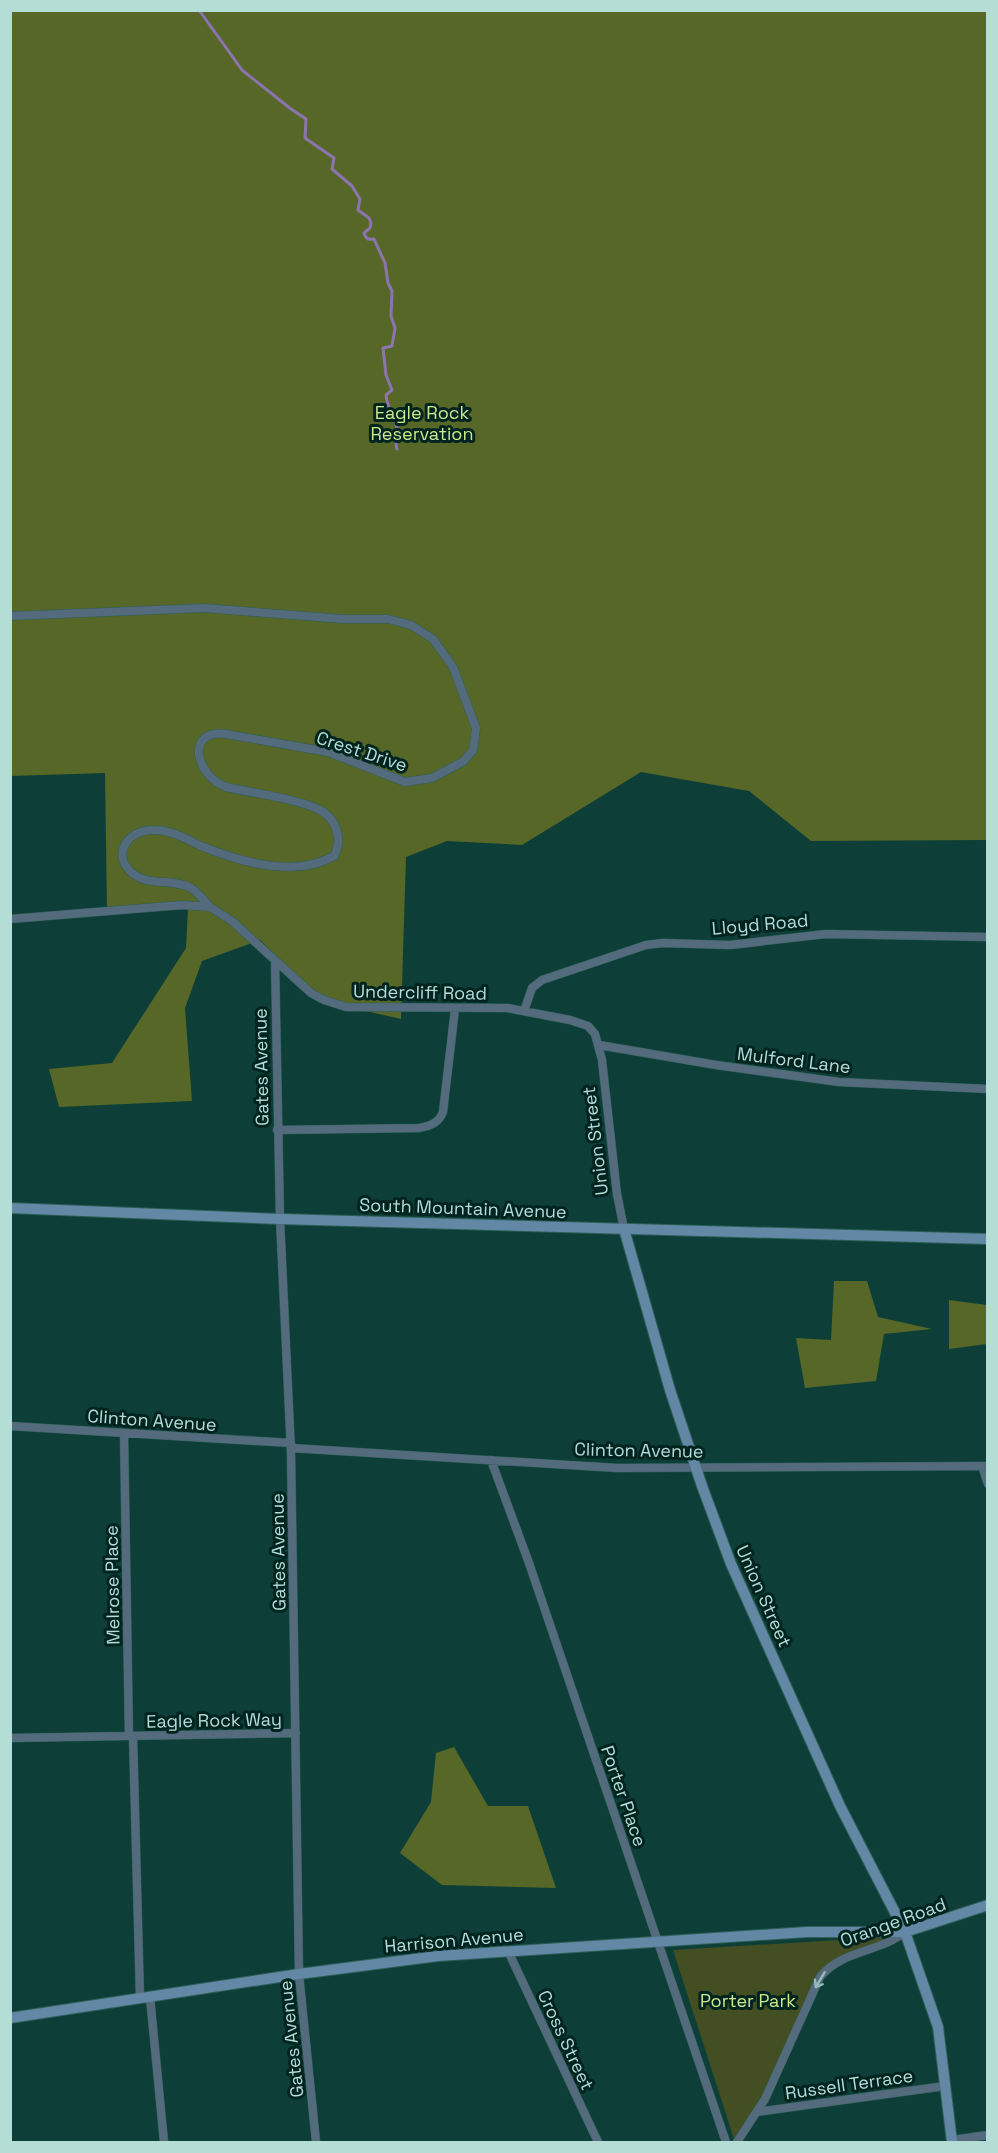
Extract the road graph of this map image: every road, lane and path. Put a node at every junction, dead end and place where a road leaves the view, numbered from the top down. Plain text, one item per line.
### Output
1 (10, 615) edge
2 (210, 907) junction
3 (10, 919) edge
4 (987, 937) edge
5 (275, 961) junction
6 (455, 1009) junction
7 (525, 1011) junction
8 (599, 1044) junction
9 (987, 1089) edge
10 (277, 1130) junction
11 (10, 1208) edge
12 (280, 1219) junction
13 (624, 1229) junction
14 (987, 1239) edge
15 (10, 1426) edge
16 (124, 1434) junction
17 (291, 1445) junction
18 (491, 1460) junction
19 (984, 1466) edge
20 (695, 1467) junction
21 (987, 1484) edge
22 (296, 1733) junction
23 (131, 1736) junction
24 (10, 1738) edge
25 (987, 1905) edge
26 (905, 1932) junction
27 (658, 1941) junction
28 (508, 1951) junction
29 (299, 1974) junction
30 (145, 1997) junction
31 (10, 2018) edge
32 (945, 2086) junction
33 (757, 2112) junction
34 (987, 2135) edge
35 (952, 2141) edge
36 (164, 2142) edge
37 (316, 2142) edge
38 (598, 2142) edge
39 (726, 2142) edge
40 (737, 2142) edge

1 - 2 street, Crest Drive
2 - 3 street
2 - 5 street, Undercliff Road
4 - 7 street, Lloyd Road
5 - 6 street, Undercliff Road
5 - 10 street, Gates Avenue
6 - 7 street, Undercliff Road
6 - 10 street
7 - 8 street, Undercliff Road
8 - 9 street, Mulford Lane
8 - 13 street, Union Street
10 - 12 street, Gates Avenue
11 - 12 street, South Mountain Avenue
12 - 13 street, South Mountain Avenue
12 - 17 street, Gates Avenue
13 - 14 street, South Mountain Avenue
13 - 20 street, Union Street
15 - 16 street, Clinton Avenue
16 - 17 street, Clinton Avenue
16 - 23 street, Melrose Place
17 - 18 street, Clinton Avenue
17 - 22 street, Gates Avenue
18 - 20 street, Clinton Avenue
18 - 27 street, Porter Place
19 - 20 street, Clinton Avenue
19 - 21 street
20 - 26 street, Union Street
22 - 23 street, Eagle Rock Way
22 - 29 street, Gates Avenue
23 - 24 street, Eagle Rock Way
23 - 30 street, Melrose Place
25 - 26 street, Orange Road
26 - 27 street, Harrison Avenue
26 - 32 street, Union Street
26 -> 33 street, Orange Road
27 - 28 street, Harrison Avenue
27 - 39 street, Porter Place
28 - 29 street, Harrison Avenue
28 - 38 street, Cross Street
29 - 30 street, Harrison Avenue
29 - 37 street, Gates Avenue
30 - 31 street, Harrison Avenue
30 - 36 street, Melrose Place
32 - 33 street, Russell Terrace
32 - 35 street, Union Street
33 - 40 street, Orange Road
34 - 35 street

